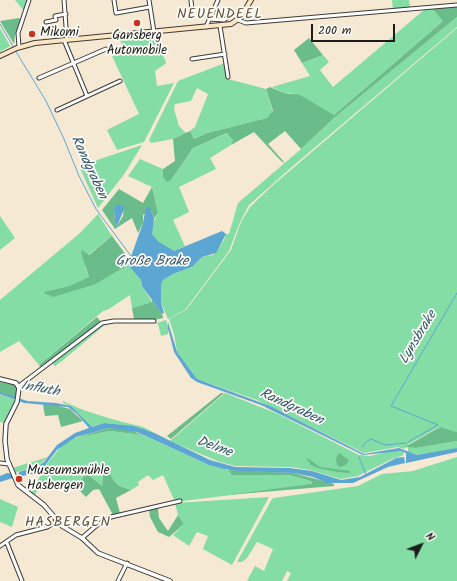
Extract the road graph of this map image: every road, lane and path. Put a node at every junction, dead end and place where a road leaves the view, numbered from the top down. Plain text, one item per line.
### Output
1 (29, 0) edge
2 (64, 0) edge
3 (114, 0) edge
4 (148, 0) edge
5 (191, 0) edge
6 (218, 0) edge
7 (251, 0) edge
8 (457, 5) edge
9 (150, 7) junction
10 (192, 10) dead end
11 (66, 14) junction
12 (231, 15) dead end
13 (209, 19) junction
14 (238, 20) junction
15 (46, 22) dead end
16 (220, 26) junction
17 (206, 27) junction
18 (154, 32) junction
19 (66, 40) junction
20 (16, 48) junction
21 (106, 49) dead end
22 (225, 54) junction
23 (0, 56) edge
24 (192, 59) dead end
25 (74, 63) junction
26 (228, 77) dead end
27 (39, 78) dead end
28 (120, 81) dead end
29 (87, 96) junction
30 (57, 110) dead end
31 (154, 321) dead end
32 (0, 379) edge
33 (19, 386) junction
34 (0, 463) edge
35 (9, 464) junction
36 (180, 501) dead end
37 (57, 521) junction
38 (82, 538) junction
39 (7, 543) junction
40 (0, 546) edge
41 (127, 563) junction
42 (22, 581) edge
43 (118, 581) edge
44 (170, 581) edge

1 - 20 street
2 - 11 street
3 - 9 street
4 - 9 street
5 - 10 street
6 - 13 street
7 - 14 main road
8 - 14 street
9 - 18 street
11 - 15 street
11 - 19 street
12 - 13 street
13 - 17 street
14 - 16 main road
16 - 17 main road
16 - 22 street
17 - 18 main road
18 - 19 main road
19 - 20 main road
19 - 25 street
20 - 23 main road
21 - 25 street
22 - 24 street
22 - 26 street
25 - 27 street
25 - 29 street
28 - 29 street
29 - 30 street
31 - 33 street
32 - 33 street
33 - 35 street
34 - 35 street
35 - 37 street
36 - 38 street
37 - 38 street
37 - 39 street
38 - 41 street
39 - 40 street
39 - 42 street
41 - 43 street
41 - 44 street

